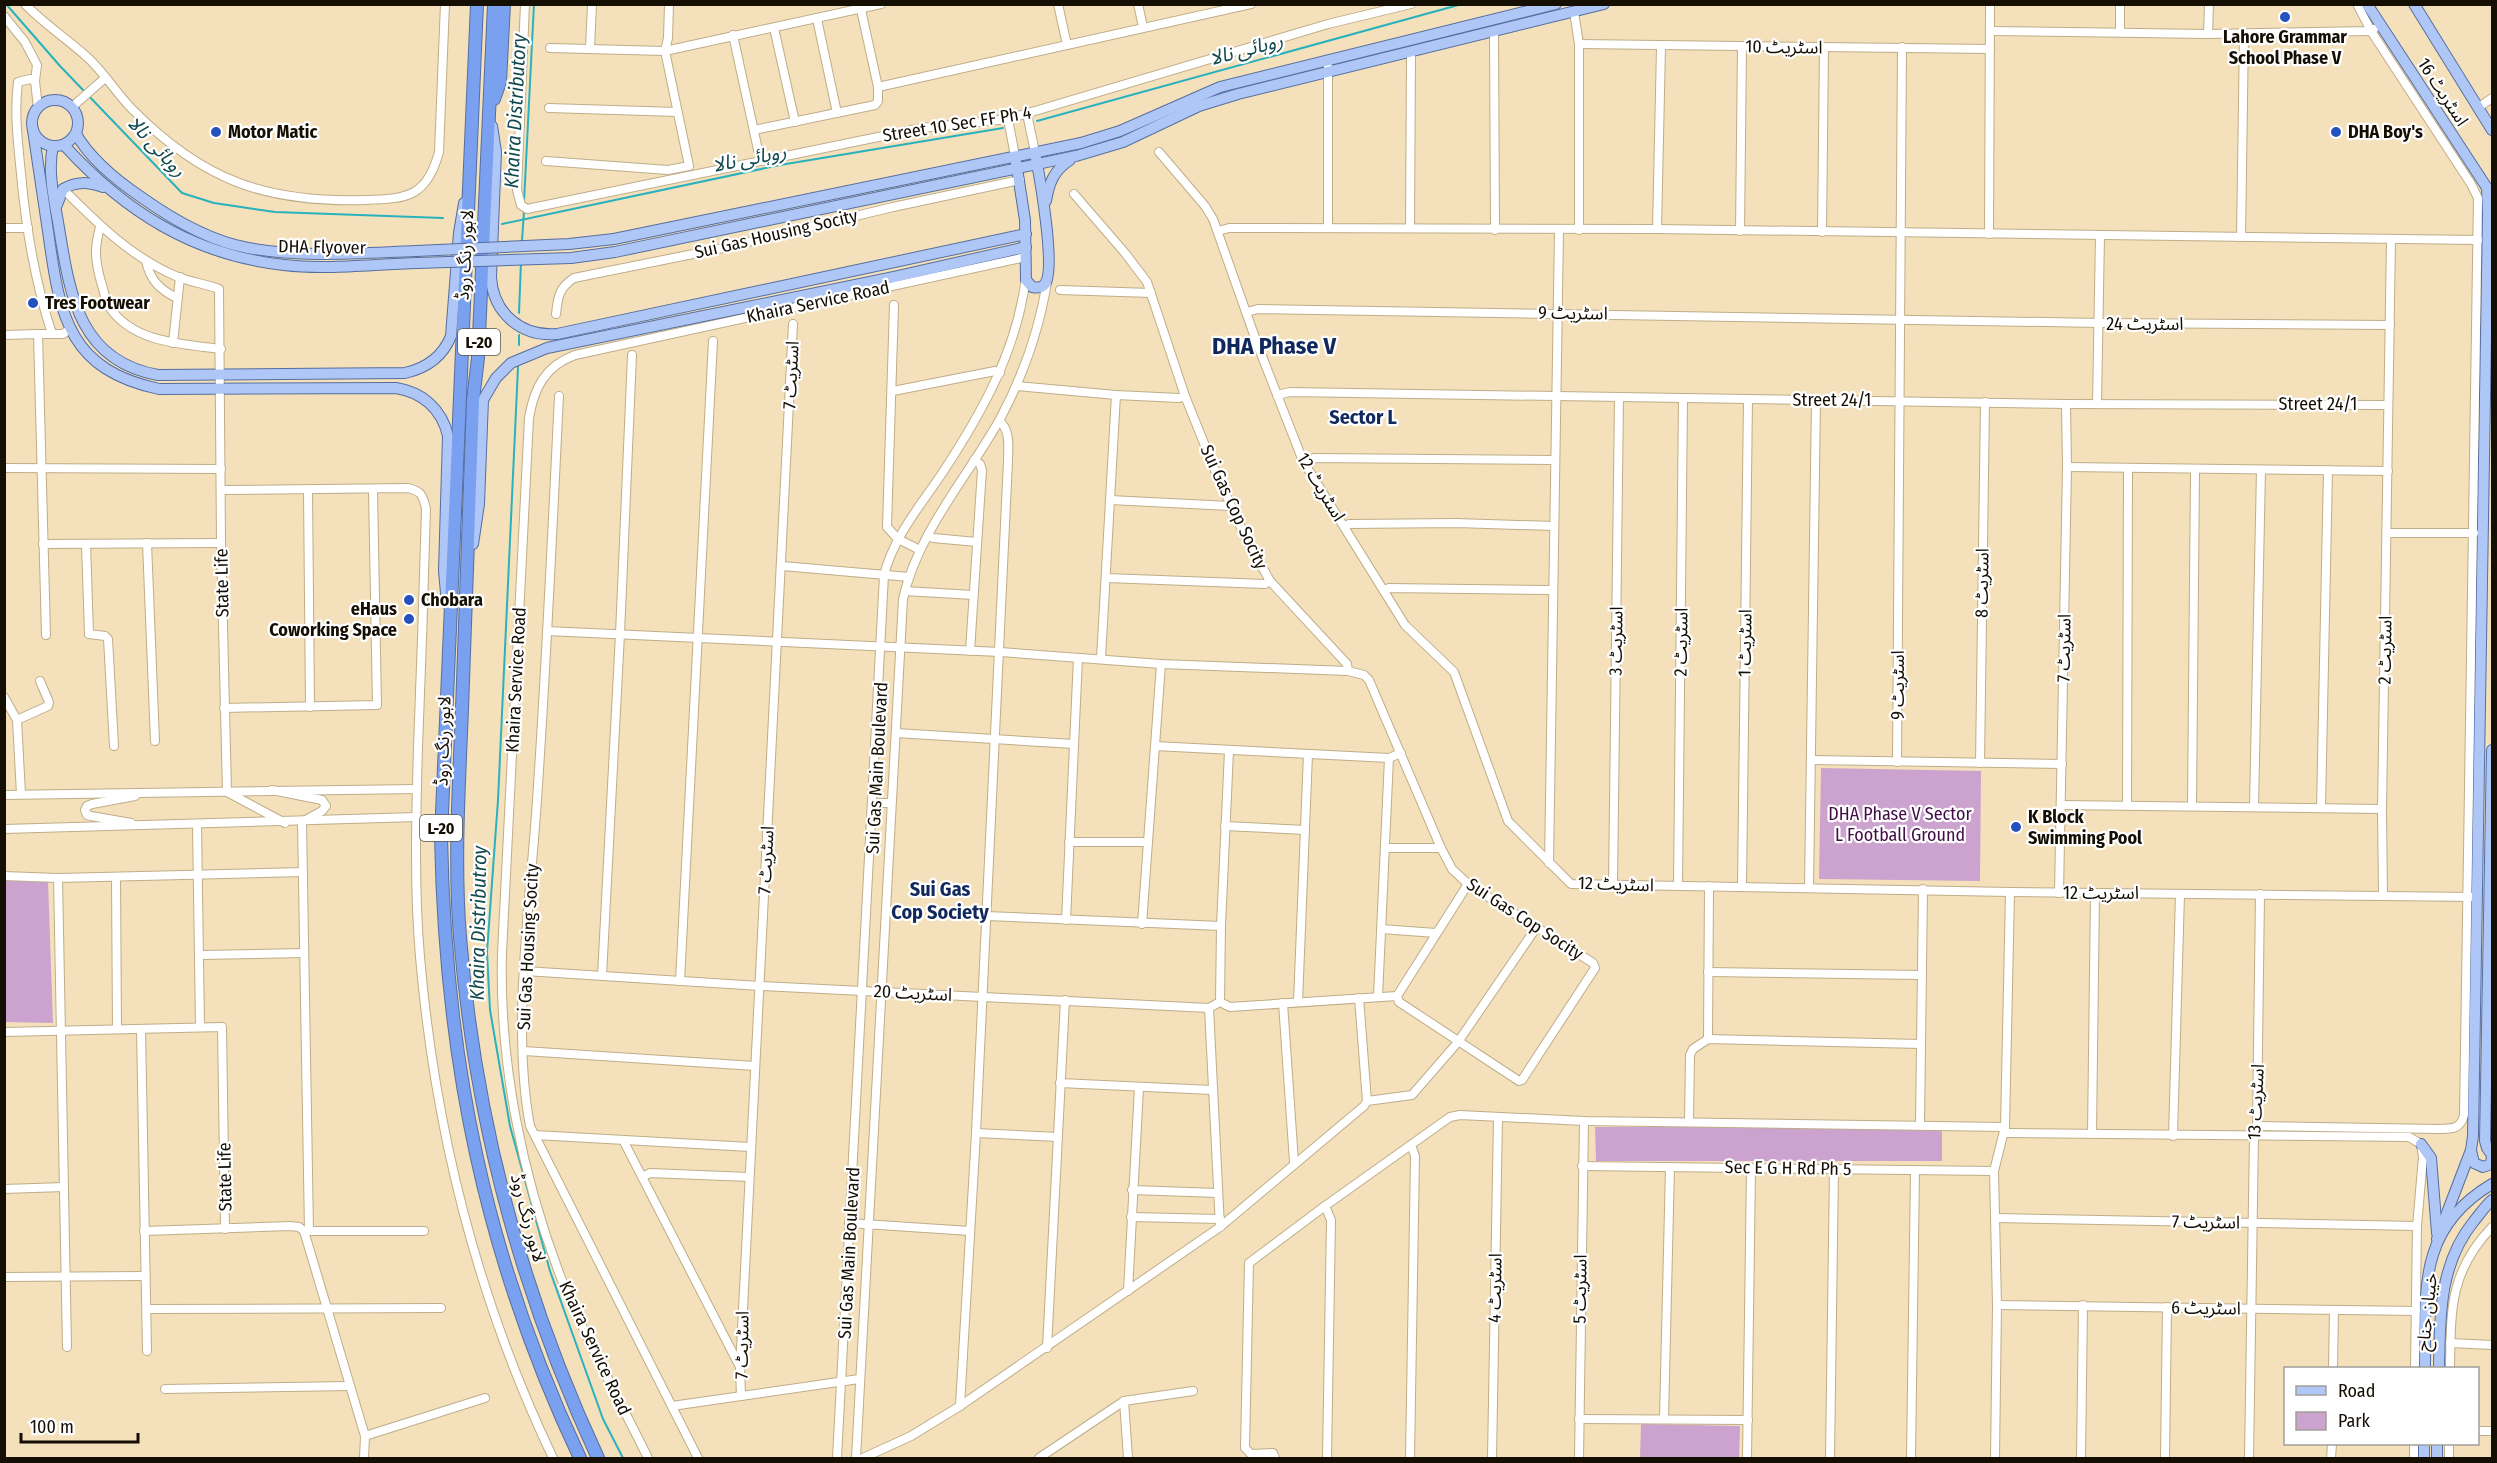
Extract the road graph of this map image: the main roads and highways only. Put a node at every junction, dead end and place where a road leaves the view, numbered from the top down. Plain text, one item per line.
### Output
1 (477, 4) edge
2 (495, 4) edge
3 (504, 4) edge
4 (1556, 4) edge
5 (1604, 4) edge
6 (2367, 4) edge
7 (2415, 4) edge
8 (1328, 67) junction
9 (490, 114) junction
10 (33, 130) junction
11 (2493, 130) edge
12 (76, 134) junction
13 (59, 146) junction
14 (1035, 152) junction
15 (1015, 156) junction
16 (1076, 156) junction
17 (1037, 165) junction
18 (1018, 169) junction
19 (469, 177) junction
20 (106, 188) junction
21 (2490, 193) edge
22 (56, 209) junction
23 (2490, 210) edge
24 (1045, 212) junction
25 (1026, 234) junction
26 (1026, 252) junction
27 (478, 358) junction
28 (483, 400) junction
29 (468, 570) junction
30 (449, 628) junction
31 (2493, 750) edge
32 (2421, 1144) road end
33 (2471, 1150) junction
34 (2492, 1155) edge
35 (2493, 1184) edge
36 (2493, 1200) edge
37 (2437, 1239) junction
38 (2425, 1367) edge
39 (2439, 1367) edge
40 (580, 1458) edge
41 (598, 1458) edge

1 - 19 highway, لاہور رنگ روڈ / L-20
2 - 9 highway, لاہور رنگ روڈ / L-20
3 - 9 highway
4 - 8 main road
5 - 8 main road
6 - 21 main road, اسٹریٹ 16
7 - 11 main road
8 - 14 main road, DHA Flyover
8 - 16 main road, DHA Flyover
9 - 25 main road
9 - 27 highway, لاہور رنگ روڈ / L-20
10 - 12 main road
10 - 13 main road
10 - 30 main road
12 - 13 main road
12 - 15 main road, DHA Flyover, bridge
13 - 20 main road, DHA Flyover
13 - 22 main road
14 - 15 main road, DHA Flyover
14 - 17 main road, Sui Gas Main Boulevard
15 - 18 main road, Sui Gas Main Boulevard
16 - 17 main road, DHA Flyover
16 - 24 main road
17 - 18 main road, DHA Flyover
17 - 24 main road, Sui Gas Main Boulevard
18 - 20 main road, DHA Flyover, bridge
18 - 25 main road, Sui Gas Main Boulevard
19 - 22 main road
19 - 30 highway, لاہور رنگ روڈ / L-20
20 - 22 main road
21 - 23 main road
23 - 33 main road
24 - 26 main road, Sui Gas Main Boulevard
25 - 26 main road, Sui Gas Main Boulevard
26 - 28 main road
27 - 28 main road
27 - 29 highway, لاہور رنگ روڈ / L-20
28 - 29 main road
29 - 41 highway, لاہور رنگ روڈ / L-20
30 - 40 highway, لاہور رنگ روڈ / L-20
31 - 34 main road
32 - 37 main road
33 - 34 main road
33 - 37 main road
35 - 37 main road, خیبان جناح
36 - 39 main road, خیبان جناح
37 - 38 main road, خیبان جناح

